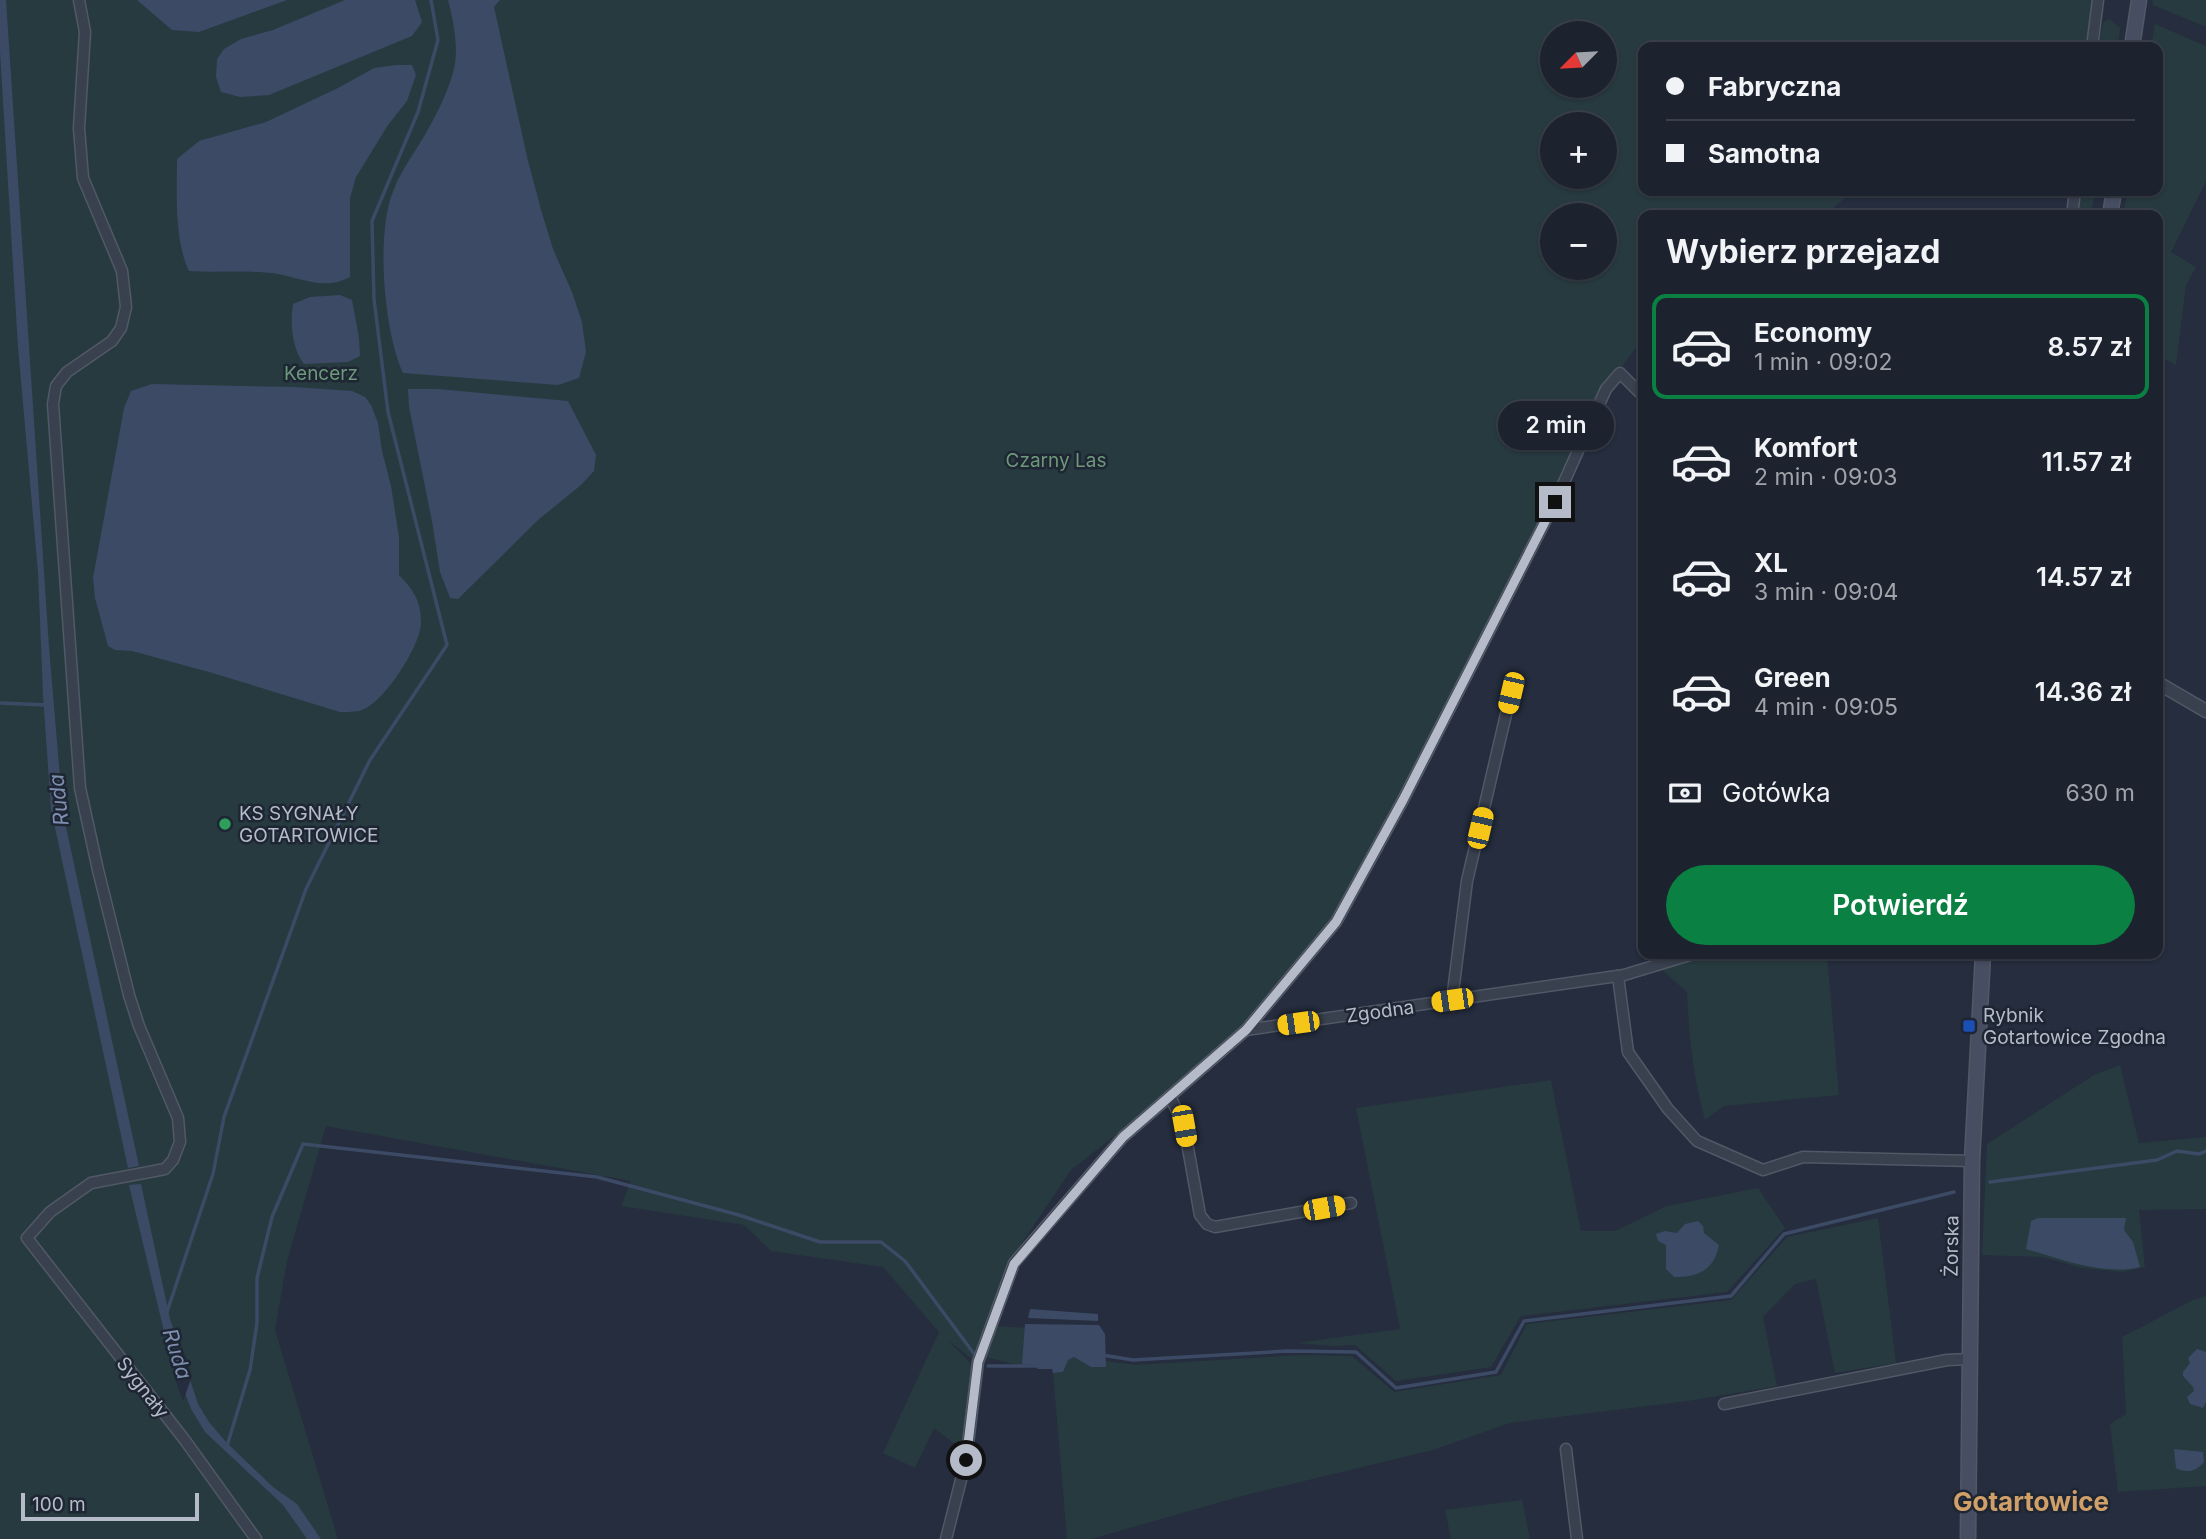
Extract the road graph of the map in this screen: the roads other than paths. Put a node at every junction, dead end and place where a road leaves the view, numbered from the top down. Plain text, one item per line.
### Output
1 (79, 0) edge
2 (2098, 0) edge
3 (2138, 0) edge
4 (2093, 42) edge
5 (2133, 42) edge
6 (1638, 391) edge
7 (2163, 686) edge
8 (1511, 693) dead end
9 (2206, 711) edge
10 (1662, 959) edge
11 (1983, 959) edge
12 (1618, 976) junction
13 (1452, 1000) junction
14 (1246, 1030) junction
15 (1170, 1096) junction
16 (1972, 1161) junction
17 (1351, 1203) dead end
18 (1969, 1359) junction
19 (1724, 1404) dead end
20 (1566, 1449) dead end
21 (256, 1539) edge
22 (946, 1539) edge
23 (1577, 1539) edge
24 (1968, 1539) edge

1 - 21 street, Sygnały
2 - 4 street
3 - 5 main road
6 - 14 street
7 - 9 street
8 - 13 street
10 - 12 street, Zgodna
11 - 16 main road, Żorska
12 - 13 street, Zgodna
12 - 16 street
13 - 14 street, Zgodna
14 - 15 street
15 - 17 street
15 - 22 street
16 - 18 main road, Żorska
18 - 19 street
18 - 24 main road, Żorska
20 - 23 street

